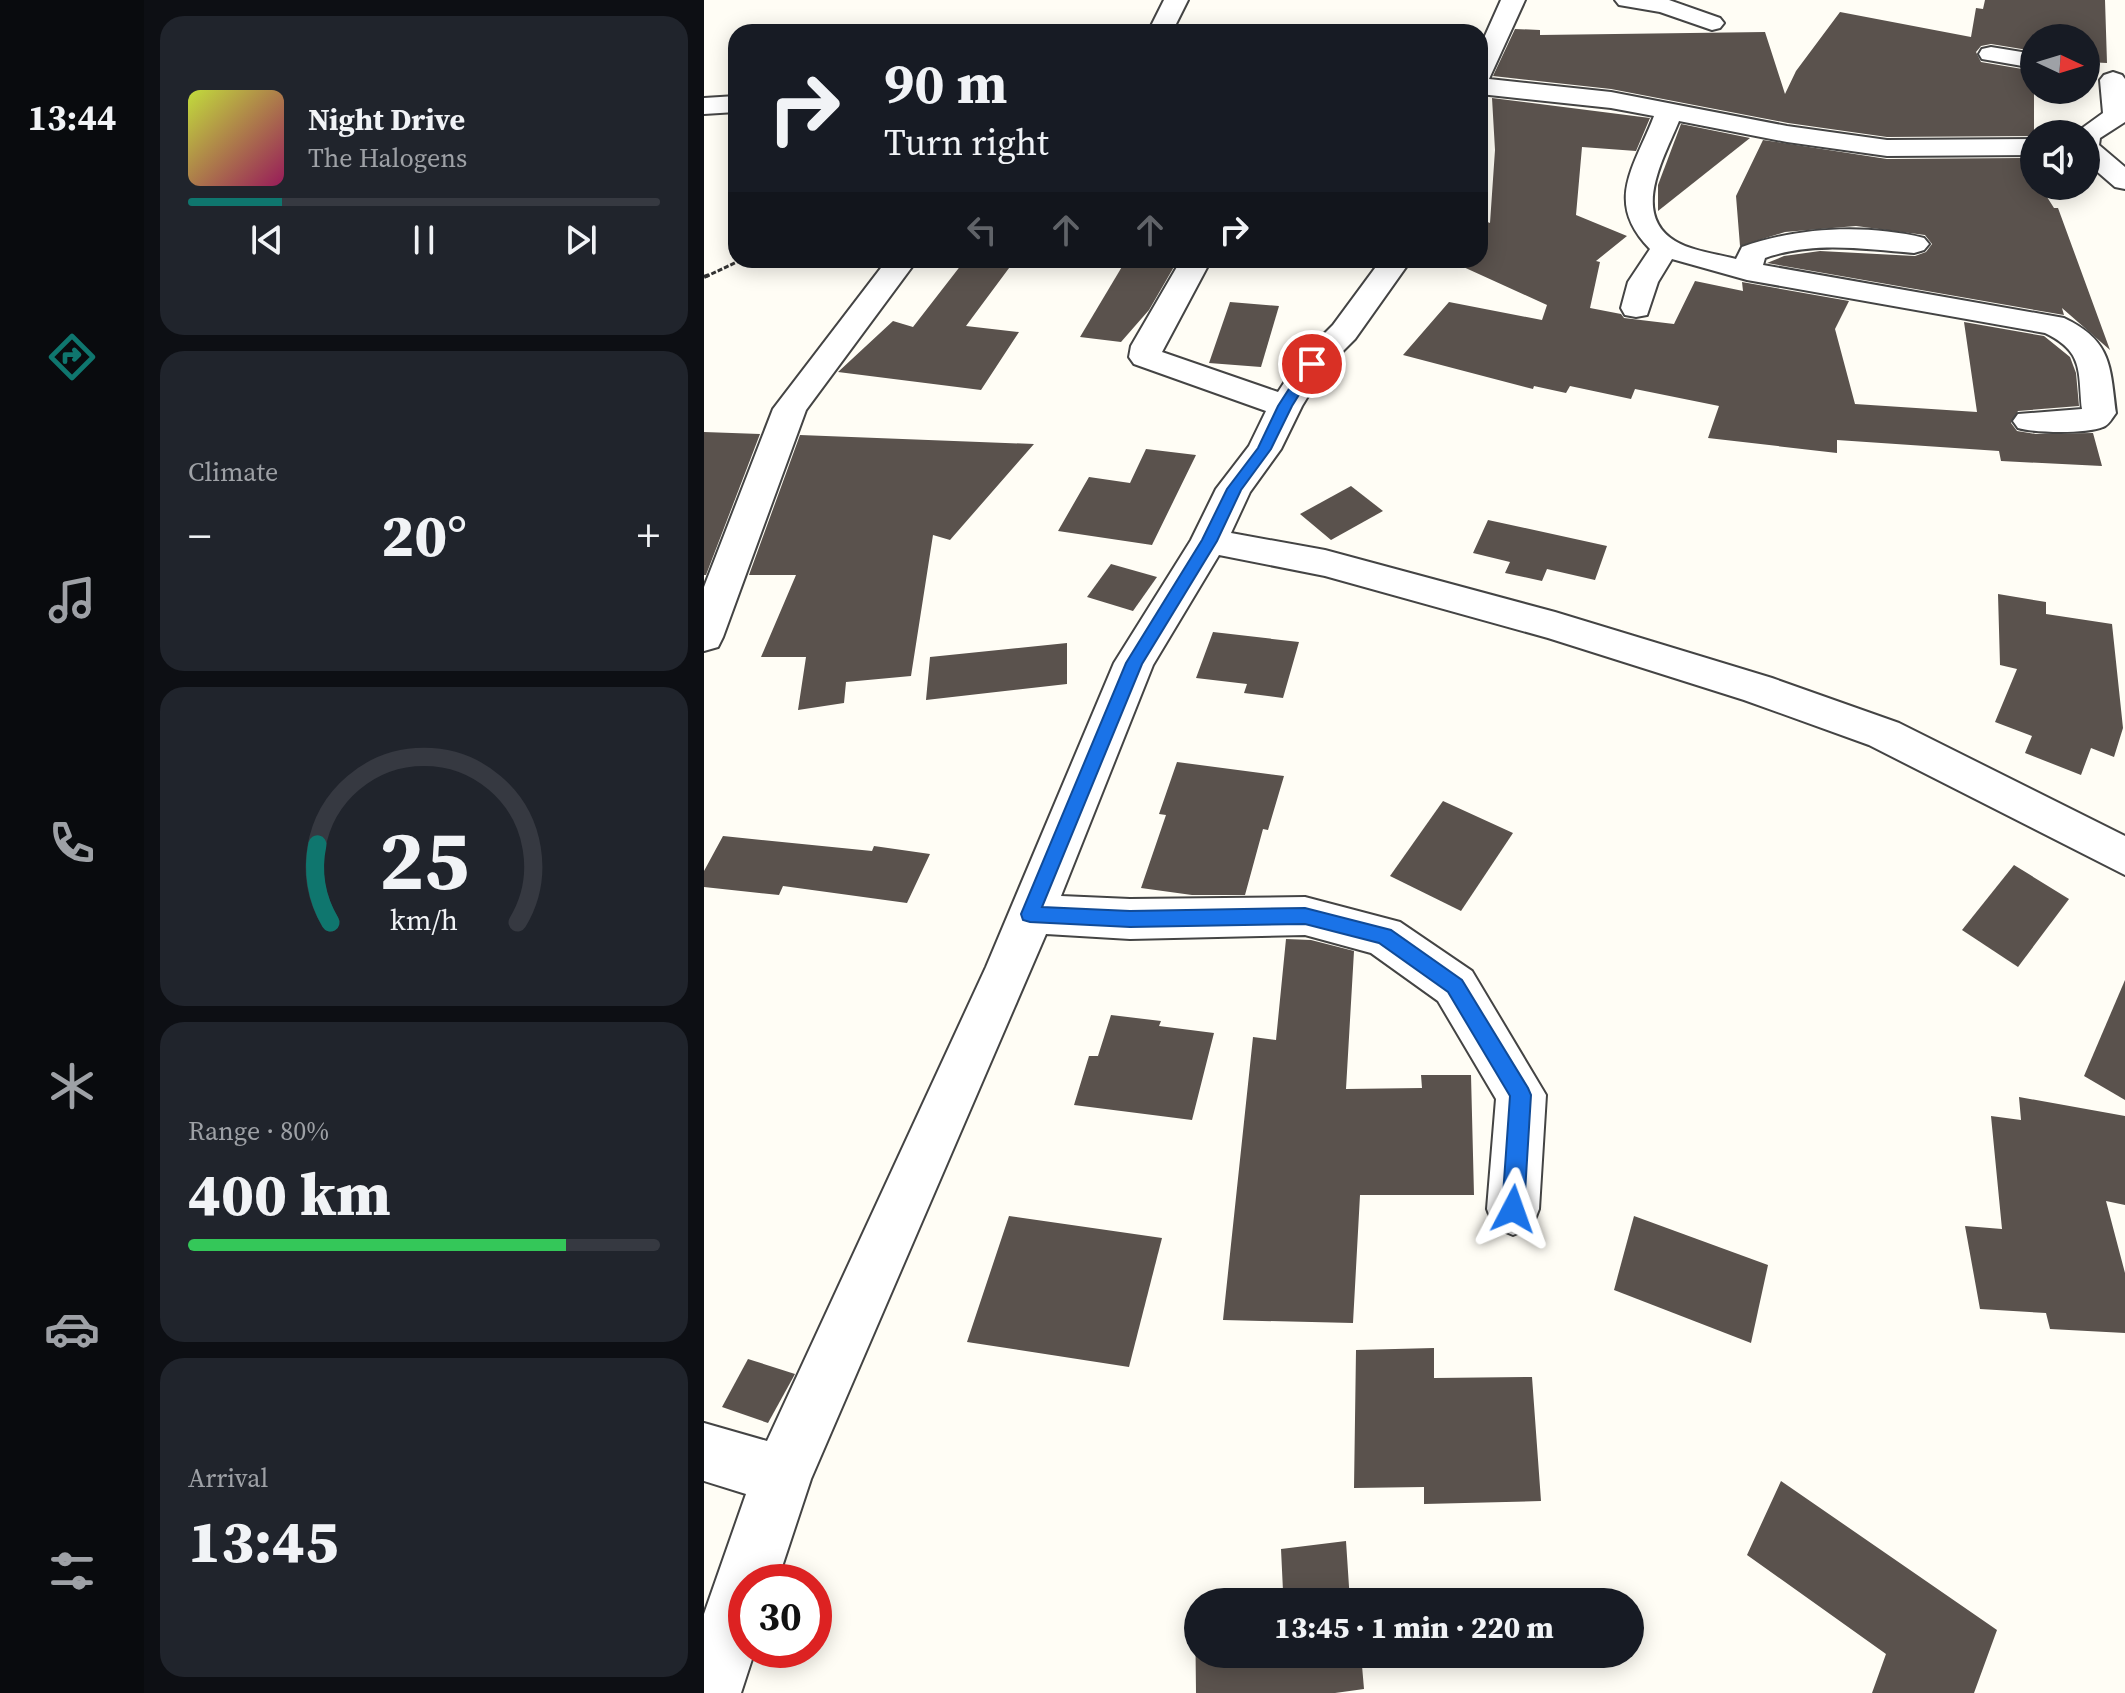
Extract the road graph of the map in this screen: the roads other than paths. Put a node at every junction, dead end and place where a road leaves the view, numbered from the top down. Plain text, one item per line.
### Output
1 (1176, 0) edge
2 (1513, 0) edge
3 (1627, 0) edge
4 (1712, 23) dead end
5 (1164, 24) edge
6 (1991, 54) dead end
7 (1488, 57) edge
8 (2020, 59) edge
9 (2110, 76) edge
10 (1488, 87) edge
11 (728, 104) edge
12 (704, 106) edge
13 (1669, 112) junction
14 (2100, 126) edge
15 (2020, 147) edge
16 (2100, 159) edge
17 (2125, 181) edge
18 (1914, 244) dead end
19 (1665, 248) junction
20 (896, 268) edge
21 (1191, 268) edge
22 (1390, 268) edge
23 (1747, 271) junction
24 (1636, 308) dead end
25 (1285, 406) junction
26 (2030, 421) dead end
27 (1209, 541) junction
28 (704, 637) edge
29 (2125, 857) edge
30 (1030, 914) junction
31 (1513, 1209) dead end
32 (704, 1452) edge
33 (782, 1475) junction
34 (752, 1564) edge
35 (728, 1636) edge
36 (709, 1693) edge

1 - 5 street
2 - 7 street
3 - 4 street
6 - 8 street
9 - 14 street
10 - 13 street
11 - 12 street
13 - 15 street
13 - 19 street
16 - 17 street
18 - 23 street
19 - 23 street
19 - 24 street
20 - 28 street
21 - 25 street
22 - 25 street
23 - 26 street
25 - 27 street
27 - 29 street
27 - 30 street
30 - 31 street
30 - 33 street
32 - 33 street
33 - 34 street
35 - 36 street

